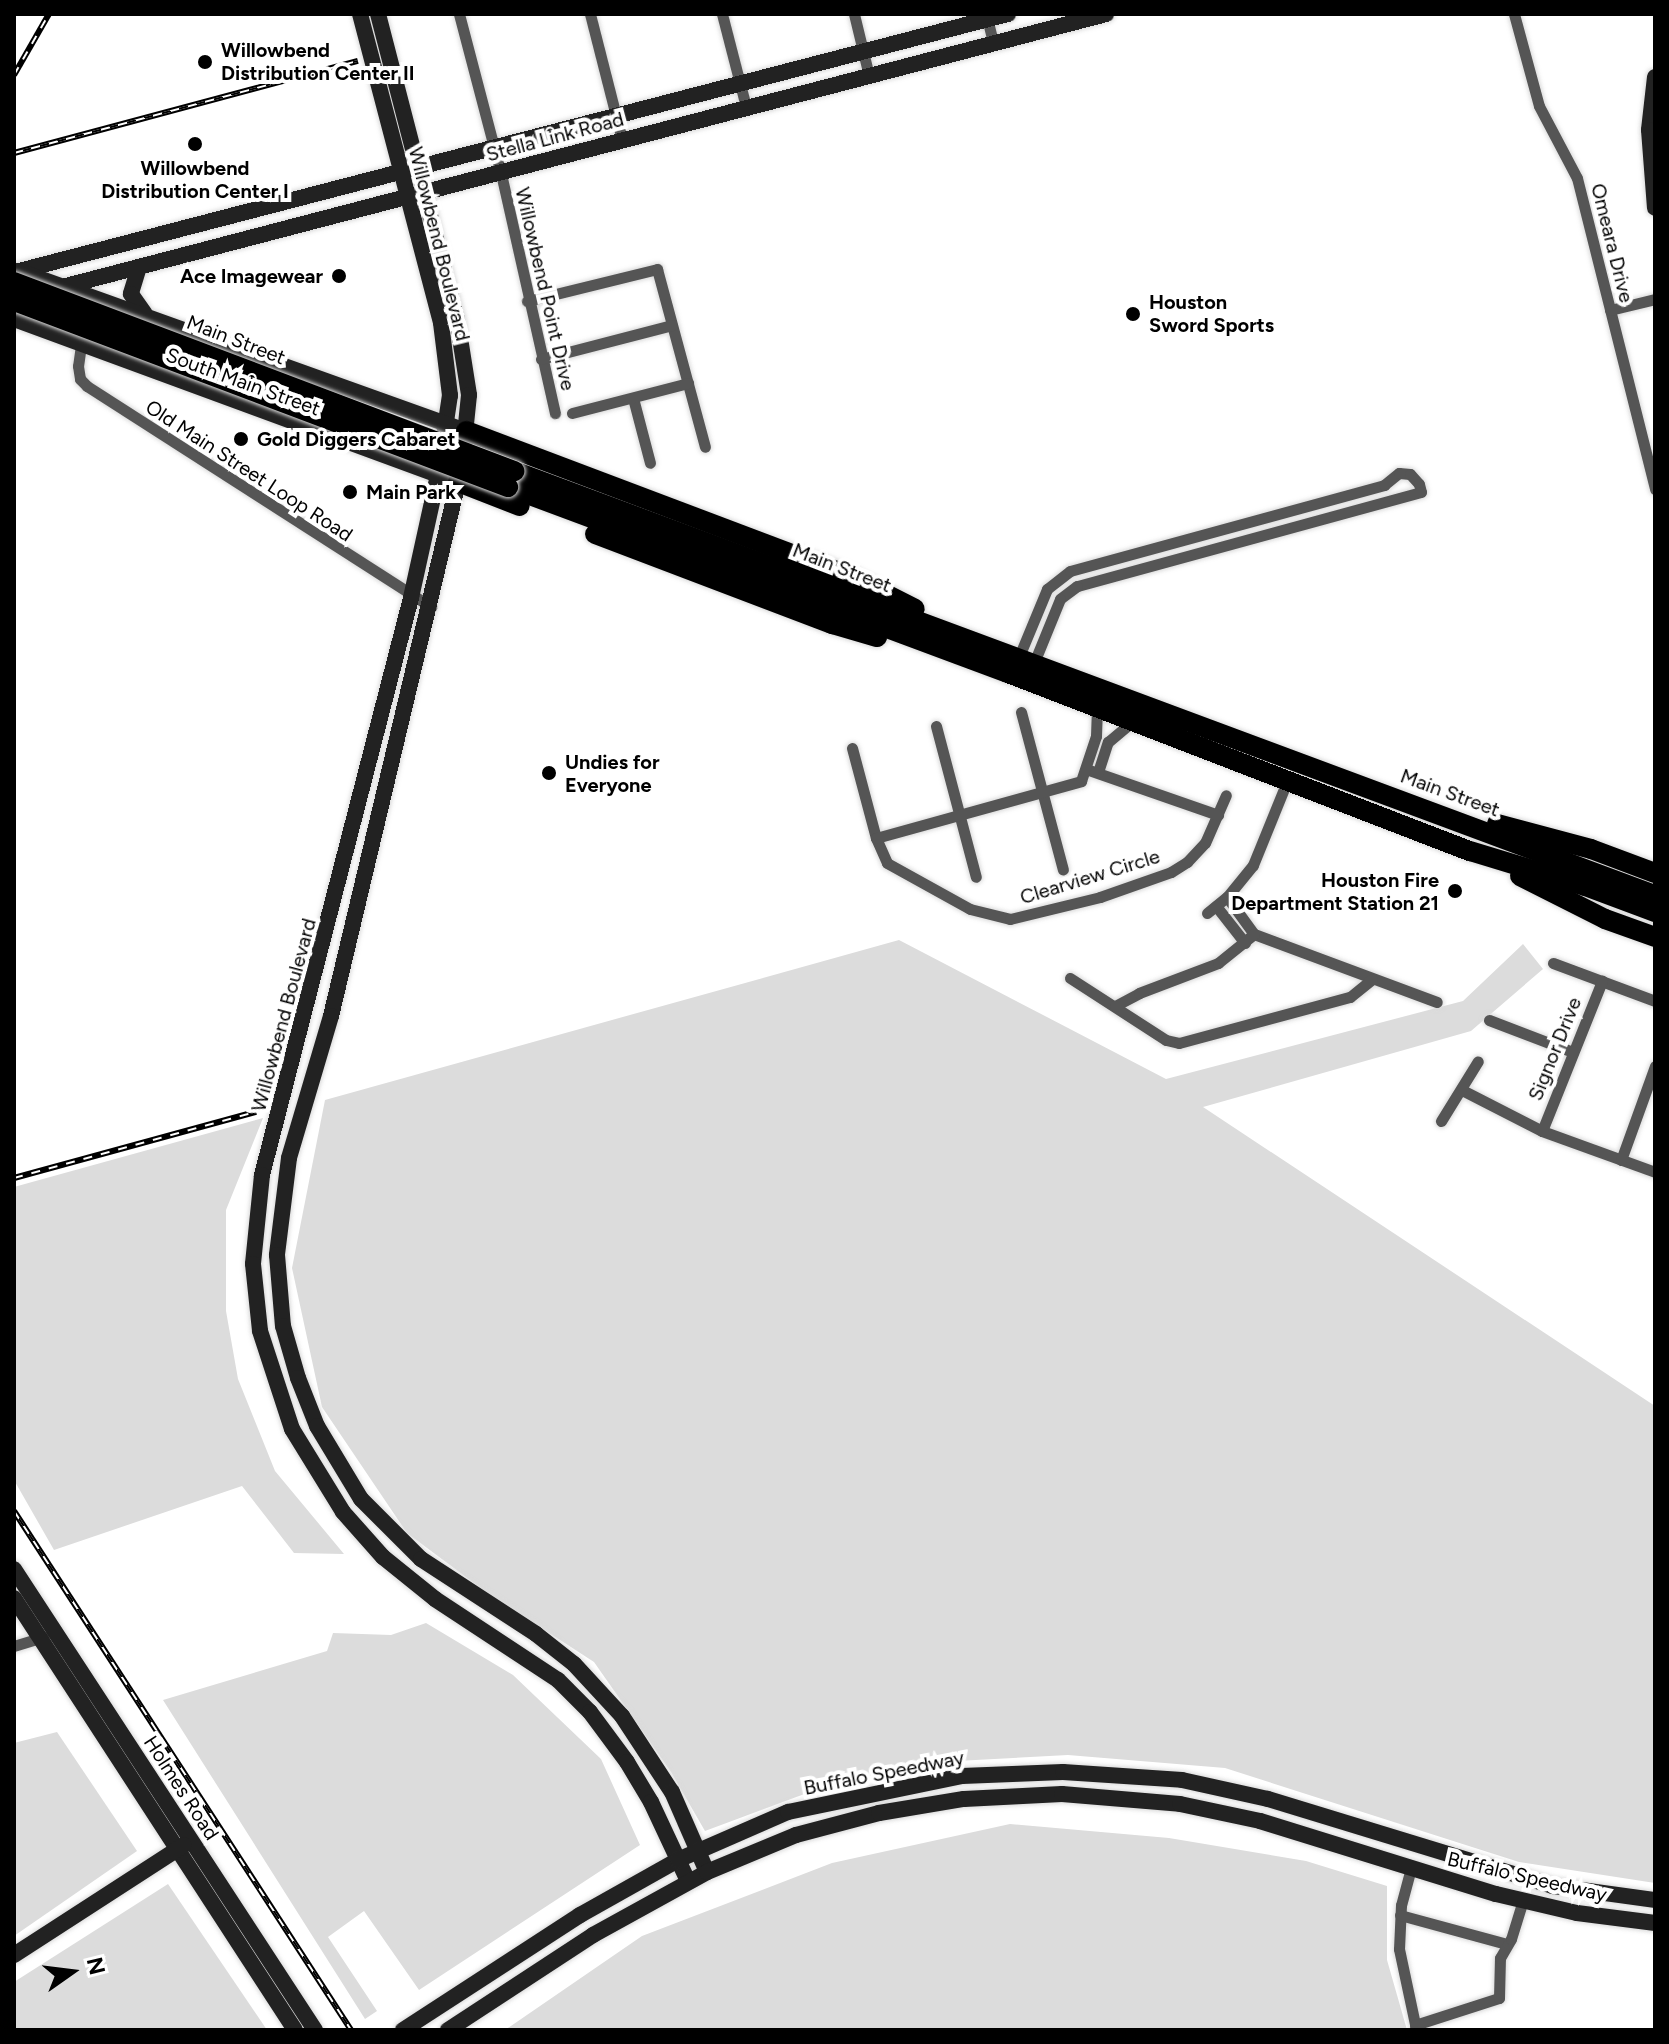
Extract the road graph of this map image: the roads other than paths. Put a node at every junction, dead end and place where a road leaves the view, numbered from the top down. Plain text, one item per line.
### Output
1 (360, 14) edge
2 (378, 14) edge
3 (459, 14) edge
4 (590, 14) edge
5 (722, 14) edge
6 (854, 14) edge
7 (1008, 14) edge
8 (1106, 14) edge
9 (1514, 14) edge
10 (986, 17) edge
11 (993, 43) junction
12 (863, 52) junction
13 (869, 76) junction
14 (1655, 77) edge
15 (740, 84) junction
16 (746, 107) junction
17 (616, 116) junction
18 (622, 140) junction
19 (494, 148) junction
20 (418, 167) junction
21 (500, 171) junction
22 (400, 172) junction
23 (424, 191) junction
24 (407, 196) junction
25 (1655, 208) edge
26 (201, 223) junction
27 (208, 248) junction
28 (139, 267) junction
29 (16, 274) edge
30 (65, 286) junction
31 (1655, 299) edge
32 (14, 300) edge
33 (527, 301) junction
34 (1610, 310) junction
35 (146, 315) junction
36 (14, 319) edge
37 (449, 321) junction
38 (672, 325) junction
39 (81, 345) junction
40 (541, 359) junction
41 (688, 383) junction
42 (633, 398) junction
43 (407, 409) junction
44 (555, 413) dead end
45 (572, 413) dead end
46 (456, 428) junction
47 (509, 446) junction
48 (705, 447) dead end
49 (394, 459) junction
50 (650, 463) dead end
51 (438, 475) junction
52 (458, 482) junction
53 (506, 485) junction
54 (1655, 489) edge
55 (1362, 491) junction
56 (1366, 507) junction
57 (1239, 525) junction
58 (1243, 541) junction
59 (1098, 563) junction
60 (1102, 578) junction
61 (411, 598) junction
62 (431, 607) junction
63 (997, 652) junction
64 (1020, 666) junction
65 (1097, 708) junction
66 (1021, 712) dead end
67 (1132, 722) junction
68 (936, 726) dead end
69 (378, 729) junction
70 (398, 734) junction
71 (1093, 746) junction
72 (852, 748) dead end
73 (1106, 749) junction
74 (1092, 771) junction
75 (1288, 779) junction
76 (1369, 790) junction
77 (1043, 794) junction
78 (1226, 795) dead end
79 (1218, 815) junction
80 (960, 816) junction
81 (876, 838) junction
82 (352, 839) junction
83 (373, 846) junction
84 (1470, 851) junction
85 (1063, 870) dead end
86 (1655, 873) edge
87 (976, 877) dead end
88 (1655, 895) edge
89 (1227, 897) junction
90 (1655, 912) edge
91 (1655, 937) edge
92 (1249, 938) junction
93 (1553, 963) dead end
94 (1070, 978) dead end
95 (1372, 979) junction
96 (1602, 981) junction
97 (1655, 1001) edge
98 (1437, 1002) dead end
99 (1115, 1006) junction
100 (307, 1013) junction
101 (331, 1016) junction
102 (1489, 1020) dead end
103 (1573, 1052) junction
104 (1478, 1061) dead end
105 (1655, 1066) edge
106 (1462, 1090) junction
107 (1441, 1121) dead end
108 (1542, 1131) junction
109 (1621, 1160) junction
110 (1655, 1172) edge
111 (262, 1175) junction
112 (285, 1182) junction
113 (290, 1355) junction
114 (268, 1362) junction
115 (361, 1499) junction
116 (343, 1512) junction
117 (14, 1569) edge
118 (14, 1598) edge
119 (487, 1603) junction
120 (474, 1622) junction
121 (48, 1636) junction
122 (14, 1646) edge
123 (622, 1716) junction
124 (605, 1730) junction
125 (1063, 1772) junction
126 (876, 1791) junction
127 (1238, 1792) junction
128 (1062, 1794) junction
129 (879, 1813) junction
130 (1235, 1816) junction
131 (184, 1845) junction
132 (1416, 1846) junction
133 (698, 1851) junction
134 (678, 1860) junction
135 (1411, 1868) junction
136 (707, 1872) junction
137 (688, 1881) junction
138 (1553, 1886) junction
139 (1523, 1900) junction
140 (1655, 1900) edge
141 (1549, 1907) junction
142 (1400, 1915) junction
143 (1655, 1923) edge
144 (1507, 1944) junction
145 (14, 1955) edge
146 (1416, 2027) edge
147 (295, 2030) edge
148 (315, 2030) edge
149 (403, 2030) edge
150 (448, 2030) edge

1 - 22 main road, Willowbend Boulevard
2 - 20 main road, Willowbend Boulevard
3 - 19 street, Willowbend Point Drive
4 - 17 street
5 - 15 street
6 - 12 street
7 - 10 main road, Stella Link Road
8 - 11 main road, Stella Link Road
9 - 34 street, Omeara Drive
10 - 11 street
10 - 12 main road, Stella Link Road
11 - 13 main road, Stella Link Road
12 - 13 street
12 - 15 main road, Stella Link Road
13 - 16 main road, Stella Link Road
14 - 25 main road
15 - 16 street
15 - 17 main road, Stella Link Road
16 - 18 main road, Stella Link Road
17 - 18 street
17 - 19 main road, Stella Link Road
18 - 21 main road, Stella Link Road
19 - 20 main road, Stella Link Road
19 - 21 street, Willowbend Point Drive
20 - 22 main road, Stella Link Road
20 - 23 main road, Willowbend Boulevard
21 - 23 main road, Stella Link Road
21 - 33 street, Willowbend Point Drive
22 - 24 main road, Willowbend Boulevard
22 - 26 main road, Stella Link Road
23 - 24 main road, Stella Link Road
23 - 37 main road, Willowbend Boulevard
24 - 27 main road, Stella Link Road
24 - 37 main road, Willowbend Boulevard
26 - 27 main road
26 - 29 main road, Stella Link Road
27 - 28 main road, Stella Link Road
28 - 30 main road, Stella Link Road
28 - 35 main road
29 - 30 main road, South Main Street
29 - 53 highway, Main Street, bridge
30 - 32 main road, Stella Link Road
30 - 35 main road, South Main Street
31 - 34 street
32 - 53 highway, Main Street, bridge
33 - 38 street
33 - 40 street, Willowbend Point Drive
34 - 54 street, Omeara Drive
35 - 43 main road, South Main Street
36 - 39 main road, South Main Street
37 - 46 main road, Willowbend Boulevard
38 - 40 street
38 - 41 street
39 - 49 main road, South Main Street
39 - 61 street, Old Main Street Loop Road
40 - 44 street, Willowbend Point Drive
41 - 42 street
41 - 48 street
42 - 45 street
42 - 50 street
43 - 46 main road, South Main Street
43 - 49 main road
46 - 47 highway
46 - 51 main road, Willowbend Boulevard
46 - 52 main road, Willowbend Boulevard
47 - 53 highway
47 - 63 highway
49 - 51 main road, South Main Street
51 - 52 main road, South Main Street
51 - 61 main road, Willowbend Boulevard
52 - 53 highway
52 - 62 main road, Willowbend Boulevard
53 - 63 highway, Main Street
53 - 64 highway, Main Street
55 - 56 street
55 - 56 street
55 - 57 street
56 - 58 street
57 - 58 street
57 - 59 street
58 - 60 street
59 - 60 street
59 - 64 street
60 - 64 street
61 - 62 street, Old Main Street Loop Road
61 - 69 main road, Willowbend Boulevard
62 - 70 main road, Willowbend Boulevard
63 - 64 highway, Main Street
64 - 65 highway, Main Street
64 - 76 highway, Main Street
65 - 67 highway, Main Street
65 - 71 street
66 - 77 street, Clearview Circle
67 - 73 street
67 - 75 highway, Main Street
68 - 80 street
69 - 70 main road
69 - 82 main road, Willowbend Boulevard
70 - 83 main road, Willowbend Boulevard
71 - 73 street
71 - 74 street
72 - 81 street, Clearview Circle
73 - 74 street
74 - 77 street
74 - 79 street
75 - 84 highway, Main Street
75 - 89 street
76 - 86 highway
76 - 88 highway, Main Street
77 - 80 street
77 - 85 street, Clearview Circle
78 - 79 street, Clearview Circle
79 - 81 street, Clearview Circle
80 - 81 street
80 - 87 street
82 - 83 main road
82 - 100 main road, Willowbend Boulevard
83 - 101 main road, Willowbend Boulevard
84 - 90 highway, Main Street
84 - 91 highway
89 - 92 street
89 - 92 street
92 - 95 street
92 - 99 street
93 - 96 street
94 - 99 street
95 - 98 street
95 - 99 street
96 - 97 street
96 - 103 street, Signor Drive
100 - 101 main road
100 - 111 main road, Willowbend Boulevard
101 - 112 main road, Willowbend Boulevard
102 - 103 street
103 - 108 street, Signor Drive
104 - 106 street
105 - 109 street
106 - 107 street
106 - 108 street
108 - 109 street
109 - 110 street
111 - 112 main road
111 - 114 main road, Willowbend Boulevard
112 - 113 main road, Willowbend Boulevard
113 - 114 main road
113 - 115 main road, Willowbend Boulevard
114 - 116 main road, Willowbend Boulevard
115 - 116 main road
115 - 119 main road, Willowbend Boulevard
116 - 120 main road, Willowbend Boulevard
117 - 121 main road, Holmes Road
118 - 121 main road, Holmes Road
119 - 120 main road
119 - 123 main road, Willowbend Boulevard
120 - 124 main road, Willowbend Boulevard
121 - 122 street
121 - 131 main road, Holmes Road
123 - 124 main road
123 - 133 main road, Willowbend Boulevard
124 - 134 main road, Willowbend Boulevard
125 - 126 main road, Buffalo Speedway
125 - 127 main road, Buffalo Speedway
125 - 128 main road
126 - 129 main road
126 - 133 main road, Buffalo Speedway
127 - 130 main road
127 - 132 main road, Buffalo Speedway
128 - 129 main road, Buffalo Speedway
128 - 130 main road, Buffalo Speedway
129 - 136 main road, Buffalo Speedway
130 - 135 main road, Buffalo Speedway
131 - 145 main road
131 - 147 main road, Holmes Road
131 - 148 main road, Holmes Road
132 - 135 main road
132 - 138 main road, Buffalo Speedway
133 - 134 main road, Buffalo Speedway
133 - 136 main road, Willowbend Boulevard
134 - 137 main road, Willowbend Boulevard
134 - 149 main road, Buffalo Speedway
135 - 139 main road, Buffalo Speedway
135 - 142 street
136 - 137 main road, Buffalo Speedway
137 - 150 main road, Buffalo Speedway
138 - 140 main road, Buffalo Speedway
138 - 141 main road
139 - 141 main road, Buffalo Speedway
139 - 144 street
141 - 143 main road, Buffalo Speedway
142 - 144 street
142 - 146 street
144 - 146 street

